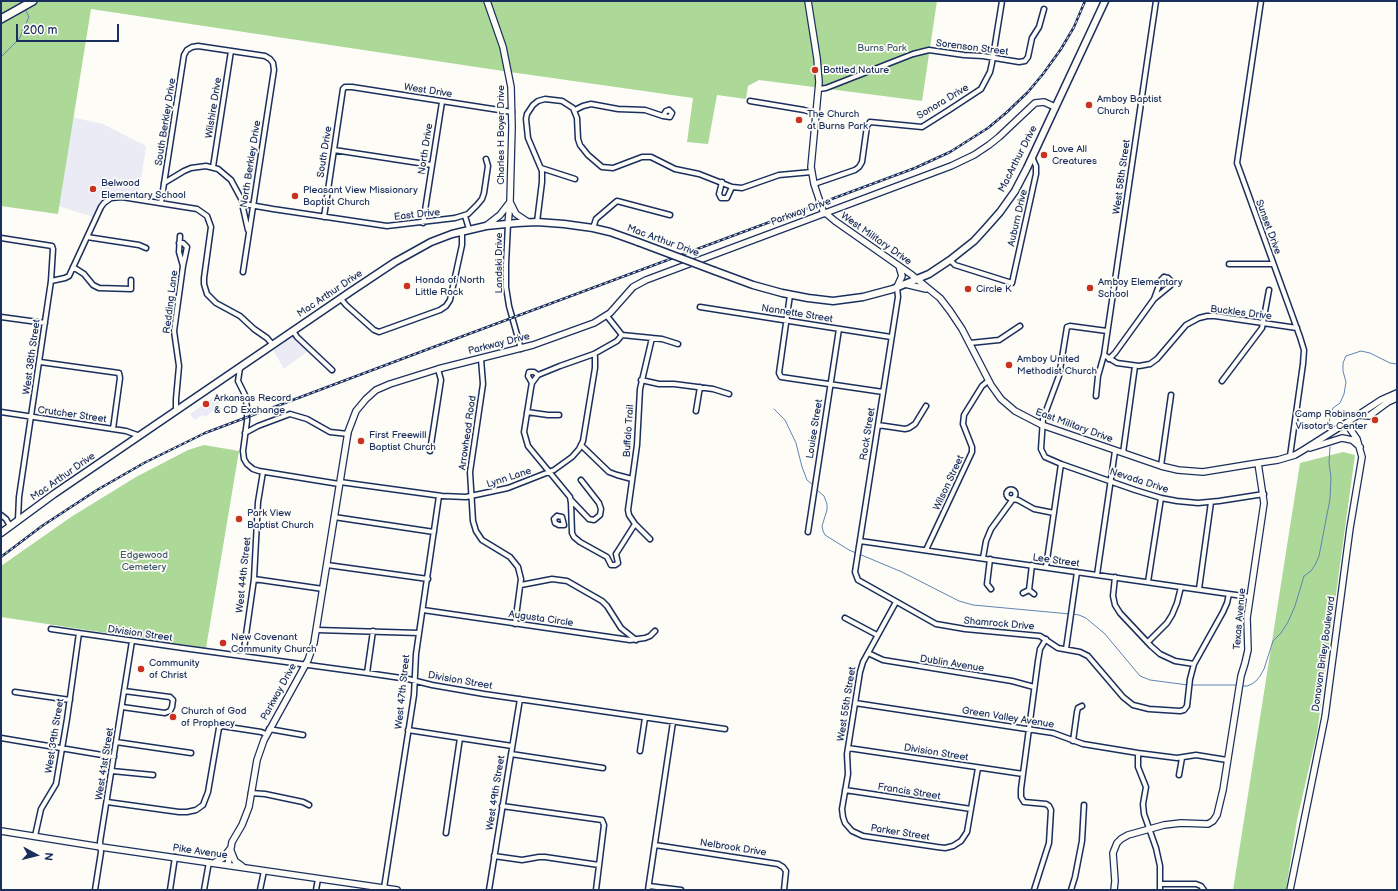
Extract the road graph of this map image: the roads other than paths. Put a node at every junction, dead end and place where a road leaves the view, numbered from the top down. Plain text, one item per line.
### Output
1 (33, 1) edge
2 (487, 1) edge
3 (808, 1) edge
4 (1002, 1) edge
5 (1104, 1) edge
6 (1156, 1) edge
7 (1261, 1) edge
8 (1044, 9) dead end
9 (1, 19) edge
10 (231, 51) junction
11 (993, 58) junction
12 (343, 89) joint
13 (819, 89) junction
14 (750, 101) dead end
15 (442, 102) junction
16 (1055, 107) junction
17 (575, 110) junction
18 (512, 112) junction
19 (817, 114) junction
20 (662, 116) dead end
21 (334, 150) junction
22 (1032, 157) junction
23 (486, 159) dead end
24 (432, 165) junction
25 (213, 167) junction
26 (541, 168) junction
27 (812, 172) junction
28 (575, 179) dead end
29 (722, 182) junction
30 (164, 183) junction
31 (814, 184) junction
32 (732, 187) junction
33 (510, 202) junction
34 (161, 203) junction
35 (244, 204) junction
36 (253, 206) junction
37 (835, 209) junction
38 (825, 213) junction
39 (670, 215) dead end
40 (465, 216) junction
41 (324, 217) junction
42 (835, 221) junction
43 (528, 222) junction
44 (537, 222) junction
45 (423, 223) junction
46 (508, 224) junction
47 (486, 226) junction
48 (593, 228) junction
49 (470, 229) junction
50 (462, 231) junction
51 (180, 236) dead end
52 (248, 236) junction
53 (87, 237) junction
54 (1, 238) edge
55 (179, 243) junction
56 (146, 248) dead end
57 (950, 260) junction
58 (1229, 264) dead end
59 (1273, 264) junction
60 (183, 266) junction
61 (899, 266) junction
62 (73, 267) junction
63 (715, 271) joint
64 (243, 272) dead end
65 (917, 279) junction
66 (131, 280) dead end
67 (51, 281) junction
68 (905, 284) junction
69 (897, 287) junction
70 (929, 290) junction
71 (1269, 290) dead end
72 (790, 295) junction
73 (341, 299) junction
74 (1154, 299) junction
75 (700, 307) dead end
76 (607, 316) junction
77 (1, 317) edge
78 (786, 321) junction
79 (1263, 323) junction
80 (45, 324) junction
81 (1020, 326) dead end
82 (1297, 328) junction
83 (838, 329) junction
84 (1107, 331) junction
85 (293, 332) junction
86 (622, 335) junction
87 (891, 337) junction
88 (652, 338) junction
89 (970, 343) junction
90 (273, 344) junction
91 (678, 344) dead end
92 (521, 349) junction
93 (594, 354) junction
94 (1104, 355) junction
95 (481, 359) junction
96 (1109, 359) junction
97 (40, 362) junction
98 (1135, 366) junction
99 (240, 368) junction
100 (438, 369) junction
101 (332, 370) dead end
102 (234, 372) junction
103 (538, 376) junction
104 (642, 380) junction
105 (238, 381) junction
106 (988, 381) junction
107 (1222, 381) dead end
108 (532, 383) junction
109 (830, 385) junction
110 (700, 387) junction
111 (883, 392) junction
112 (1397, 393) edge
113 (729, 394) dead end
114 (1171, 395) dead end
115 (1096, 396) dead end
116 (1397, 398) edge
117 (926, 406) dead end
118 (176, 411) junction
119 (696, 411) dead end
120 (1, 412) edge
121 (527, 412) junction
122 (559, 415) dead end
123 (1359, 415) junction
124 (31, 418) junction
125 (1346, 423) junction
126 (878, 425) junction
127 (1042, 425) junction
128 (113, 429) junction
129 (245, 433) junction
130 (348, 434) junction
131 (140, 436) junction
132 (581, 445) junction
133 (1361, 448) junction
134 (1305, 449) junction
135 (430, 451) dead end
136 (1115, 451) junction
137 (1123, 453) junction
138 (1290, 456) junction
139 (1061, 464) junction
140 (1258, 464) junction
141 (1161, 466) junction
142 (263, 472) junction
143 (549, 472) junction
144 (632, 479) junction
145 (581, 480) dead end
146 (1111, 481) junction
147 (340, 483) junction
148 (1264, 494) junction
149 (439, 496) junction
150 (471, 496) junction
151 (1161, 498) junction
152 (571, 500) junction
153 (1211, 502) junction
154 (1054, 513) junction
155 (1, 515) edge
156 (334, 517) junction
157 (18, 520) junction
158 (564, 524) dead end
159 (635, 524) junction
160 (572, 525) junction
161 (10, 526) junction
162 (434, 532) junction
163 (808, 532) dead end
164 (1, 534) edge
165 (650, 539) dead end
166 (860, 541) junction
167 (926, 550) junction
168 (616, 554) junction
169 (607, 557) junction
170 (983, 558) junction
171 (990, 559) junction
172 (327, 565) junction
173 (1032, 565) junction
174 (1046, 567) junction
175 (1078, 572) junction
176 (1097, 575) junction
177 (1115, 577) junction
178 (254, 579) junction
179 (428, 579) junction
180 (860, 582) joint
181 (1148, 582) junction
182 (521, 585) junction
183 (1181, 587) junction
184 (323, 589) junction
185 (991, 589) dead end
186 (1199, 589) junction
187 (1030, 590) junction
188 (1023, 593) dead end
189 (1034, 594) dead end
190 (1229, 594) junction
191 (1250, 597) junction
192 (896, 602) junction
193 (423, 610) junction
194 (845, 618) dead end
195 (515, 624) junction
196 (51, 629) dead end
197 (317, 630) junction
198 (373, 631) junction
199 (655, 631) dead end
200 (79, 633) junction
201 (419, 633) junction
202 (877, 635) junction
203 (1046, 639) junction
204 (636, 640) junction
205 (132, 641) junction
206 (1148, 642) junction
207 (1066, 650) junction
208 (868, 653) junction
209 (243, 656) junction
210 (1194, 664) junction
211 (305, 665) junction
212 (367, 673) junction
213 (415, 681) junction
214 (1034, 687) junction
215 (124, 691) junction
216 (15, 692) dead end
217 (520, 699) junction
218 (70, 700) junction
219 (855, 703) junction
220 (1082, 706) dead end
221 (122, 707) junction
222 (645, 718) junction
223 (673, 722) junction
224 (725, 729) dead end
225 (1029, 729) junction
226 (408, 730) junction
227 (268, 732) junction
228 (303, 735) dead end
229 (1, 738) edge
230 (460, 738) junction
231 (1073, 741) junction
232 (116, 742) junction
233 (512, 746) junction
234 (848, 748) junction
235 (61, 749) junction
236 (640, 752) dead end
237 (191, 753) dead end
238 (1138, 753) junction
239 (511, 754) junction
240 (114, 757) junction
241 (1182, 758) junction
242 (1227, 760) junction
243 (604, 768) dead end
244 (978, 768) junction
245 (112, 771) junction
246 (1023, 774) junction
247 (1179, 775) dead end
248 (152, 776) dead end
249 (845, 790) junction
250 (252, 793) junction
251 (107, 802) junction
252 (309, 805) dead end
253 (1084, 805) dead end
254 (502, 806) junction
255 (971, 809) junction
256 (843, 817) joint
257 (1148, 829) junction
258 (1, 831) edge
259 (446, 833) dead end
260 (36, 836) junction
261 (655, 845) junction
262 (101, 847) junction
263 (230, 849) junction
264 (494, 856) junction
265 (175, 858) junction
266 (211, 863) junction
267 (228, 865) junction
268 (599, 865) junction
269 (245, 868) junction
270 (264, 871) junction
271 (318, 879) junction
272 (1161, 884) junction
273 (648, 888) edge
274 (384, 889) edge
275 (95, 890) edge
276 (170, 890) edge
277 (204, 890) edge
278 (260, 890) edge
279 (316, 890) edge
280 (397, 890) edge
281 (489, 890) edge
282 (596, 890) edge
283 (681, 890) edge
284 (784, 890) edge
285 (1034, 890) edge
286 (1071, 890) edge
287 (1114, 890) edge
288 (1160, 890) edge
289 (1204, 890) edge
290 (1290, 890) edge

1 - 9 highway
2 - 18 street, Charles H Boyer Drive
3 - 13 street, West Military Drive
4 - 11 street, Sonora Drive
5 - 16 main road, MacArthur Drive
6 - 84 street, West 58th Street
7 - 59 street, Sunset Drive
8 - 11 street, Sorenson Street
10 - 25 street, Wilshire Drive
10 - 30 street, South Berkley Drive
10 - 36 street, North Berkley Drive
11 - 13 street, Sorenson Street
11 - 31 street, Sonora Drive
12 - 15 street, West Drive
12 - 21 street, South Drive
13 - 19 street, West Military Drive
14 - 19 street
15 - 18 street, West Drive
15 - 24 street, North Drive
16 - 22 main road, MacArthur Drive
16 - 37 street, Parkway Drive
17 - 20 street
17 - 26 street
17 - 29 street
18 - 33 street, Charles H Boyer Drive
19 - 27 street, West Military Drive
21 - 24 street
21 - 41 street, South Drive
22 - 57 main road, MacArthur Drive
22 - 57 street, Auburn Drive
23 - 40 street
24 - 45 street, North Drive
25 - 30 street
25 - 35 street
26 - 28 street
26 - 44 street
27 - 31 street, West Military Drive
27 - 32 street
29 - 32 street
29 - 32 street
30 - 34 street, South Berkley Drive
31 - 38 street, West Military Drive
33 - 43 street
33 - 46 street, Charles H Boyer Drive
33 - 47 street, Landski Drive
34 - 53 street
34 - 90 street
35 - 36 street, East Drive
35 - 52 street
36 - 41 street, East Drive
36 - 52 street, North Berkley Drive
37 - 38 street, Parkway Drive
37 - 42 street
38 - 42 street, West Military Drive
38 - 76 street, Parkway Drive
39 - 48 street
40 - 45 street, East Drive
40 - 49 street
41 - 45 street, East Drive
42 - 61 street, West Military Drive
43 - 44 main road, Mac Arthur Drive
43 - 46 main road, Mac Arthur Drive
44 - 48 main road, Mac Arthur Drive
46 - 47 main road, Mac Arthur Drive
46 - 92 street, Landski Drive
47 - 49 main road, Mac Arthur Drive
48 - 63 main road, Mac Arthur Drive, bridge
49 - 50 main road, Mac Arthur Drive
50 - 73 main road, Mac Arthur Drive
50 - 73 street
51 - 55 street, Redding Lane
52 - 64 street, North Berkley Drive
53 - 56 street
53 - 62 street
54 - 67 street, West 38th Street
55 - 60 street, Redding Lane
55 - 60 street, Redding Lane
57 - 65 main road, MacArthur Drive
58 - 59 street
59 - 82 street, Sunset Drive
60 - 118 street, Redding Lane
61 - 65 street, West Military Drive
61 - 69 street
62 - 66 street
62 - 67 street
63 - 72 main road, MacArthur Drive
65 - 68 main road, MacArthur Drive
65 - 70 street, East Military Drive
67 - 80 street, West 38th Street
68 - 69 main road, MacArthur Drive
68 - 70 street
69 - 72 main road, MacArthur Drive
69 - 87 street, Rock Street
70 - 89 street, East Military Drive
71 - 79 street
72 - 78 street
73 - 85 main road, Mac Arthur Drive
74 - 74 street
74 - 96 street
75 - 78 street, Nannette Street
76 - 86 street
76 - 92 street, Parkway Drive
77 - 80 street
78 - 83 street, Nannette Street
78 - 109 street
79 - 82 street, Buckles Drive
79 - 98 street, Buckles Drive
79 - 107 street
80 - 97 street, West 38th Street
81 - 89 street
82 - 138 street, Sunset Drive
83 - 87 street, Nannette Street
83 - 109 street, Louise Street
84 - 94 street, West 58th Street
84 - 127 street, Nevada Drive
85 - 90 main road, Mac Arthur Drive
85 - 101 street
86 - 88 street
86 - 93 street
87 - 111 street, Rock Street
88 - 91 street
88 - 104 street, Buffalo Trail
89 - 106 street, East Military Drive
90 - 99 main road, Mac Arthur Drive
92 - 95 street, Parkway Drive
93 - 103 street
93 - 132 street, Lynn Lane
94 - 96 street
94 - 115 street, West 58th Street
95 - 100 street, Parkway Drive
95 - 150 street, Arrowhead Road
96 - 98 street, Buckles Drive
97 - 124 street, West 38th Street
97 - 128 street
98 - 137 street
99 - 102 main road, Mac Arthur Drive
99 - 105 street
100 - 130 street, Parkway Drive
100 - 135 street
102 - 105 street, Lynn Lane
102 - 118 main road, Mac Arthur Drive
103 - 108 street
103 - 108 street
104 - 110 street
104 - 144 street, Buffalo Trail
105 - 129 street, Lynn Lane
106 - 127 street, East Military Drive
106 - 167 street, Wilson Street
108 - 121 street
109 - 111 street
109 - 163 street, Louise Street
110 - 113 street
110 - 119 street
111 - 126 street, Rock Street
112 - 123 street
114 - 141 street
116 - 123 street
117 - 126 street
118 - 131 main road, Mac Arthur Drive
120 - 124 street, Crutcher Street
121 - 122 street
121 - 143 street
123 - 125 street
124 - 128 street, Crutcher Street
124 - 157 street, West 38th Street
125 - 133 street
125 - 134 street
126 - 166 street, Rock Street
127 - 136 street, East Military Drive
127 - 139 street, Nevada Drive
128 - 131 street, Crutcher Street
129 - 130 street
129 - 142 street, Lynn Lane
130 - 147 street, Parkway Drive
131 - 157 main road, Mac Arthur Drive
132 - 143 street, Lynn Lane
132 - 144 street
133 - 134 street
133 - 290 street, Donovan Briley Boulevard
134 - 138 street, East Military Drive
136 - 137 street, East Military Drive
136 - 146 street
137 - 141 street, East Military Drive
138 - 140 street, East Military Drive
139 - 146 street, Nevada Drive
139 - 154 street
140 - 141 street, East Military Drive
140 - 148 street, Texas Avenue
142 - 147 street, Lynn Lane
142 - 178 street, West 44th Street
143 - 150 street, Lynn Lane
143 - 152 street
144 - 159 street, Buffalo Trail
145 - 152 street
146 - 151 street, Nevada Drive
146 - 176 street
147 - 149 street, Lynn Lane
147 - 156 street, Parkway Drive
148 - 153 street, Nevada Drive
148 - 191 street, Texas Avenue
149 - 150 street, Lynn Lane
149 - 162 street, West 47th Street
150 - 182 street, Arrowhead Road
151 - 153 street, Nevada Drive
151 - 181 street
152 - 160 street
153 - 186 street
154 - 170 street
154 - 174 street
155 - 161 street
156 - 162 street
156 - 172 street, Parkway Drive
157 - 161 main road, Mac Arthur Drive
158 - 160 street
159 - 165 street, Buffalo Trail
159 - 168 street
160 - 169 street
161 - 164 main road, Mac Arthur Drive
162 - 179 street, West 47th Street
166 - 167 street, Lee Street
166 - 180 street, Rock Street
167 - 170 street, Lee Street
168 - 169 street
168 - 169 street
170 - 171 street, Lee Street
171 - 173 street, Lee Street
171 - 185 street
172 - 179 street
172 - 184 street, Parkway Drive
173 - 174 street, Lee Street
173 - 187 street
174 - 175 street, Lee Street
175 - 176 street, Lee Street
175 - 207 street
176 - 177 street, Lee Street
177 - 181 street, Lee Street
177 - 206 street
178 - 184 street
178 - 209 street, West 44th Street
179 - 193 street, West 47th Street
180 - 192 street, Shamrock Drive
181 - 183 street, Lee Street
182 - 195 street, Arrowhead Road
182 - 204 street
183 - 186 street, Lee Street
183 - 206 street
184 - 197 street, Parkway Drive
186 - 190 street, Lee Street
187 - 188 street
187 - 189 street
190 - 191 street, Lee Street
190 - 210 street, Shamrock Drive
191 - 242 street, Texas Avenue
192 - 202 street, West 55th Street
192 - 203 street, Shamrock Drive
193 - 195 street, Augusta Circle
193 - 201 street, West 47th Street
194 - 202 street
195 - 204 street, Augusta Circle
196 - 200 street, Division Street
197 - 198 street
197 - 211 street, Parkway Drive
198 - 201 street
198 - 212 street
199 - 204 street
200 - 205 street, Division Street
200 - 218 street, West 39th Street
201 - 213 street, West 47th Street
202 - 208 street, West 55th Street
203 - 207 street, Shamrock Drive
203 - 214 street
205 - 209 street, Division Street
205 - 215 street, West 41st Street
206 - 210 street
207 - 210 street, Shamrock Drive
208 - 214 street, Dublin Avenue
208 - 219 street, West 55th Street
209 - 211 street, Division Street
211 - 212 street, Division Street
211 - 227 street, Parkway Drive
212 - 213 street, Division Street
213 - 217 street, Division Street
213 - 226 street, West 47th Street
214 - 225 street
215 - 221 street, West 41st Street
215 - 221 street
216 - 218 street
217 - 222 street, Division Street
217 - 233 street, West 49th Street
218 - 235 street, West 39th Street
219 - 225 street, Green Valley Avenue
219 - 234 street, West 55th Street
220 - 231 street
221 - 232 street, West 41st Street
222 - 223 street, Division Street
222 - 236 street
223 - 224 street, Division Street
223 - 261 street
225 - 231 street, Green Valley Avenue
225 - 246 street
226 - 230 street
226 - 274 street, West 47th Street
227 - 228 street
227 - 250 street, Parkway Drive
227 - 251 street
229 - 235 street
230 - 233 street
230 - 259 street
231 - 238 street, Green Valley Avenue
232 - 237 street
232 - 240 street, West 41st Street
233 - 239 street, West 49th Street
234 - 244 street, Division Street
234 - 249 street, West 55th Street
235 - 240 street
235 - 260 street, West 39th Street
238 - 241 street, Green Valley Avenue
238 - 257 street
239 - 243 street
239 - 254 street, West 49th Street
240 - 245 street, West 41st Street
241 - 242 street, Green Valley Avenue
241 - 247 street
242 - 257 street, Texas Avenue
244 - 246 street, Division Street
244 - 255 street
245 - 248 street
245 - 251 street, West 41st Street
246 - 285 street
249 - 255 street, Francis Street
249 - 256 street, West 55th Street
250 - 252 street
250 - 263 street, Parkway Drive
251 - 262 street, West 41st Street
253 - 286 street
254 - 264 street, West 49th Street
254 - 268 street
255 - 256 street, Parker Street
257 - 272 street
257 - 287 street
258 - 260 street, Pike Avenue
260 - 262 street, Pike Avenue
261 - 273 street
261 - 284 street, Nelbrook Drive
262 - 265 street, Pike Avenue
262 - 275 street, West 41st Street
263 - 266 street, Parkway Drive
263 - 267 street, Parkway Drive
263 - 269 street
264 - 268 street
264 - 281 street, West 49th Street
265 - 266 street, Pike Avenue
265 - 276 street
266 - 267 street, Pike Avenue
266 - 277 street
267 - 269 street, Pike Avenue
268 - 282 street
269 - 270 street, Pike Avenue
270 - 271 street, Pike Avenue
270 - 278 street
271 - 274 street, Pike Avenue
271 - 279 street
272 - 288 street
272 - 289 street
273 - 283 street
274 - 280 street, Pike Avenue

